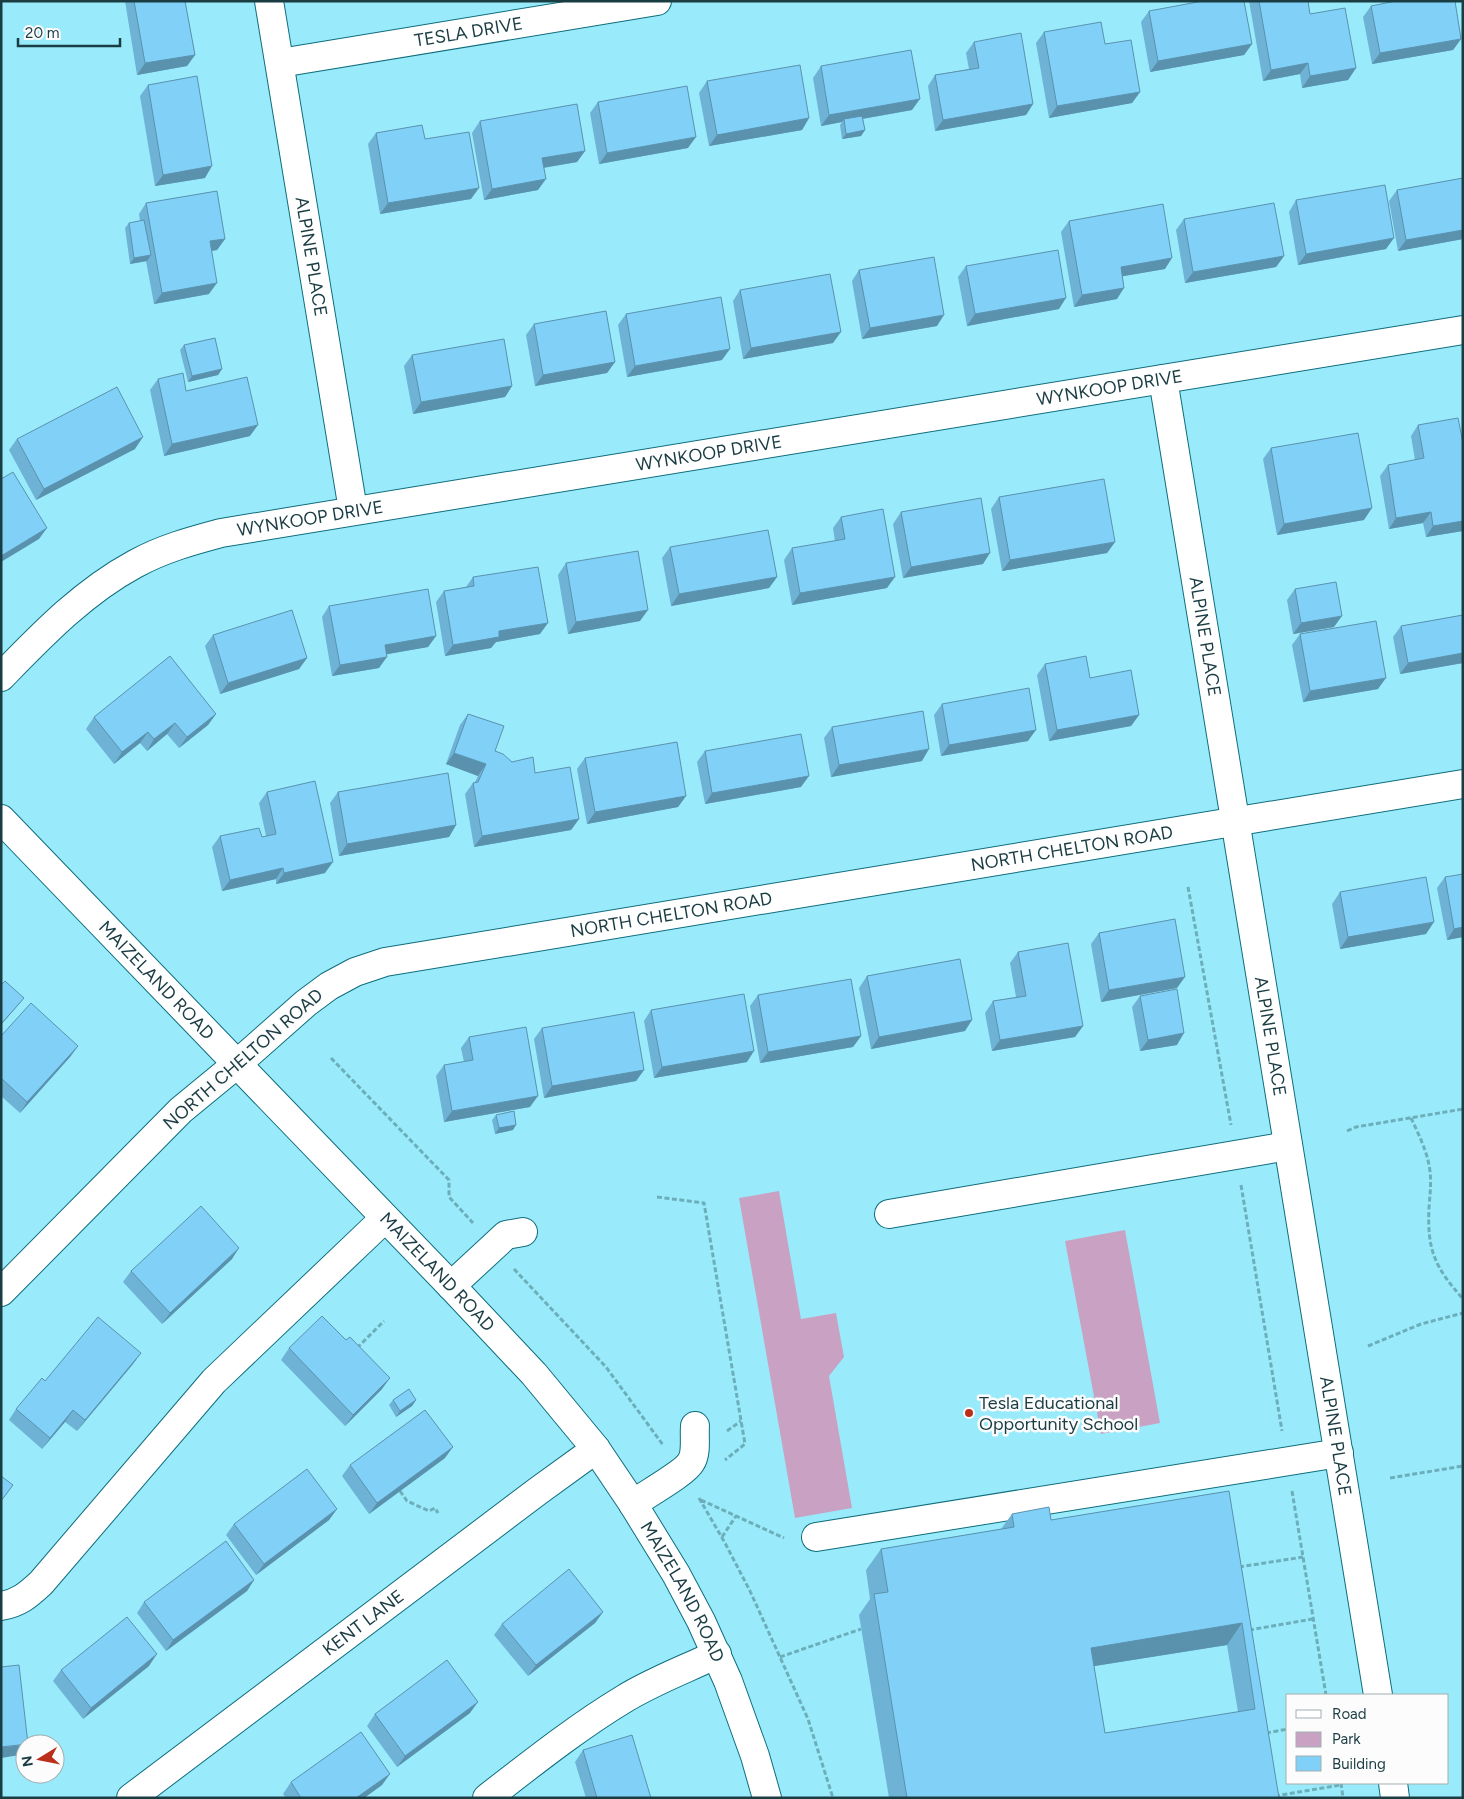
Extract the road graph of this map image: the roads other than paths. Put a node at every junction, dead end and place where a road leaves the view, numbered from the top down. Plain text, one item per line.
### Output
1 (269, 1) edge
2 (658, 1) edge
3 (280, 63) junction
4 (1463, 330) edge
5 (1163, 379) junction
6 (353, 510) junction
7 (1, 677) edge
8 (1463, 784) edge
9 (1, 819) edge
10 (1235, 822) junction
11 (237, 1064) junction
12 (1288, 1146) junction
13 (890, 1214) dead end
14 (385, 1218) junction
15 (523, 1232) dead end
16 (451, 1286) junction
17 (1, 1292) edge
18 (695, 1426) dead end
19 (596, 1449) junction
20 (1339, 1453) junction
21 (633, 1504) junction
22 (816, 1537) dead end
23 (1, 1606) edge
24 (717, 1654) junction
25 (1378, 1694) edge
26 (1392, 1784) edge
27 (131, 1798) edge
28 (487, 1798) edge
29 (767, 1798) edge
30 (1395, 1798) edge

1 - 3 street, ALPINE PLACE
2 - 3 street, TESLA DRIVE
3 - 6 street, ALPINE PLACE
4 - 5 street, WYNKOOP DRIVE
5 - 6 street, WYNKOOP DRIVE
5 - 10 street, ALPINE PLACE
6 - 7 street, WYNKOOP DRIVE
8 - 10 street, NORTH CHELTON ROAD
9 - 11 street, MAIZELAND ROAD
10 - 11 street, NORTH CHELTON ROAD
10 - 12 street, ALPINE PLACE
11 - 14 street, MAIZELAND ROAD
11 - 17 street, NORTH CHELTON ROAD
12 - 13 street
12 - 20 street, ALPINE PLACE
14 - 16 street, MAIZELAND ROAD
14 - 23 street
15 - 16 street
16 - 19 street, MAIZELAND ROAD
18 - 21 street
19 - 21 street, MAIZELAND ROAD
19 - 27 street, KENT LANE
20 - 22 street
20 - 25 street, ALPINE PLACE
21 - 24 street, MAIZELAND ROAD
24 - 28 street
24 - 29 street, MAIZELAND ROAD
26 - 30 street

